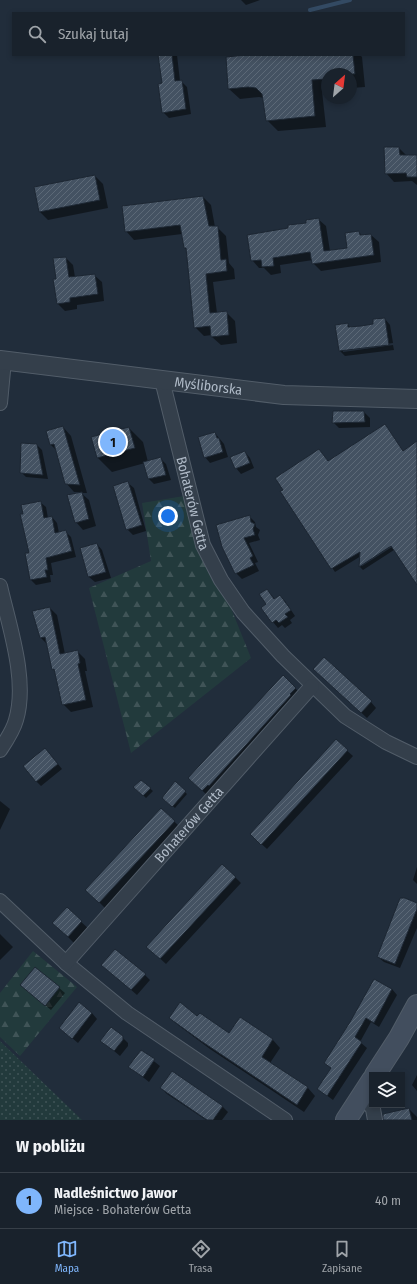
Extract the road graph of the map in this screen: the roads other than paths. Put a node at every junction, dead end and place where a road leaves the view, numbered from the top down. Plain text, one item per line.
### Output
1 (2, 360) edge
2 (162, 380) junction
3 (1, 387) edge
4 (417, 399) edge
5 (0, 403) edge
6 (0, 586) edge
7 (312, 686) junction
8 (0, 750) edge
9 (417, 757) edge
10 (0, 901) edge
11 (66, 963) junction
12 (417, 1005) edge
13 (377, 1072) edge
14 (368, 1087) edge
15 (285, 1120) edge
16 (346, 1120) edge
17 (376, 1120) edge

1 - 2 street, Myśliborska
1 - 3 street
2 - 4 street, Myśliborska
2 - 7 street, Bohaterów Getta
3 - 5 street
6 - 8 street
7 - 9 street, Bohaterów Getta
7 - 11 street, Bohaterów Getta
10 - 11 street
11 - 15 street
12 - 13 main road
14 - 16 main road
14 - 17 street

